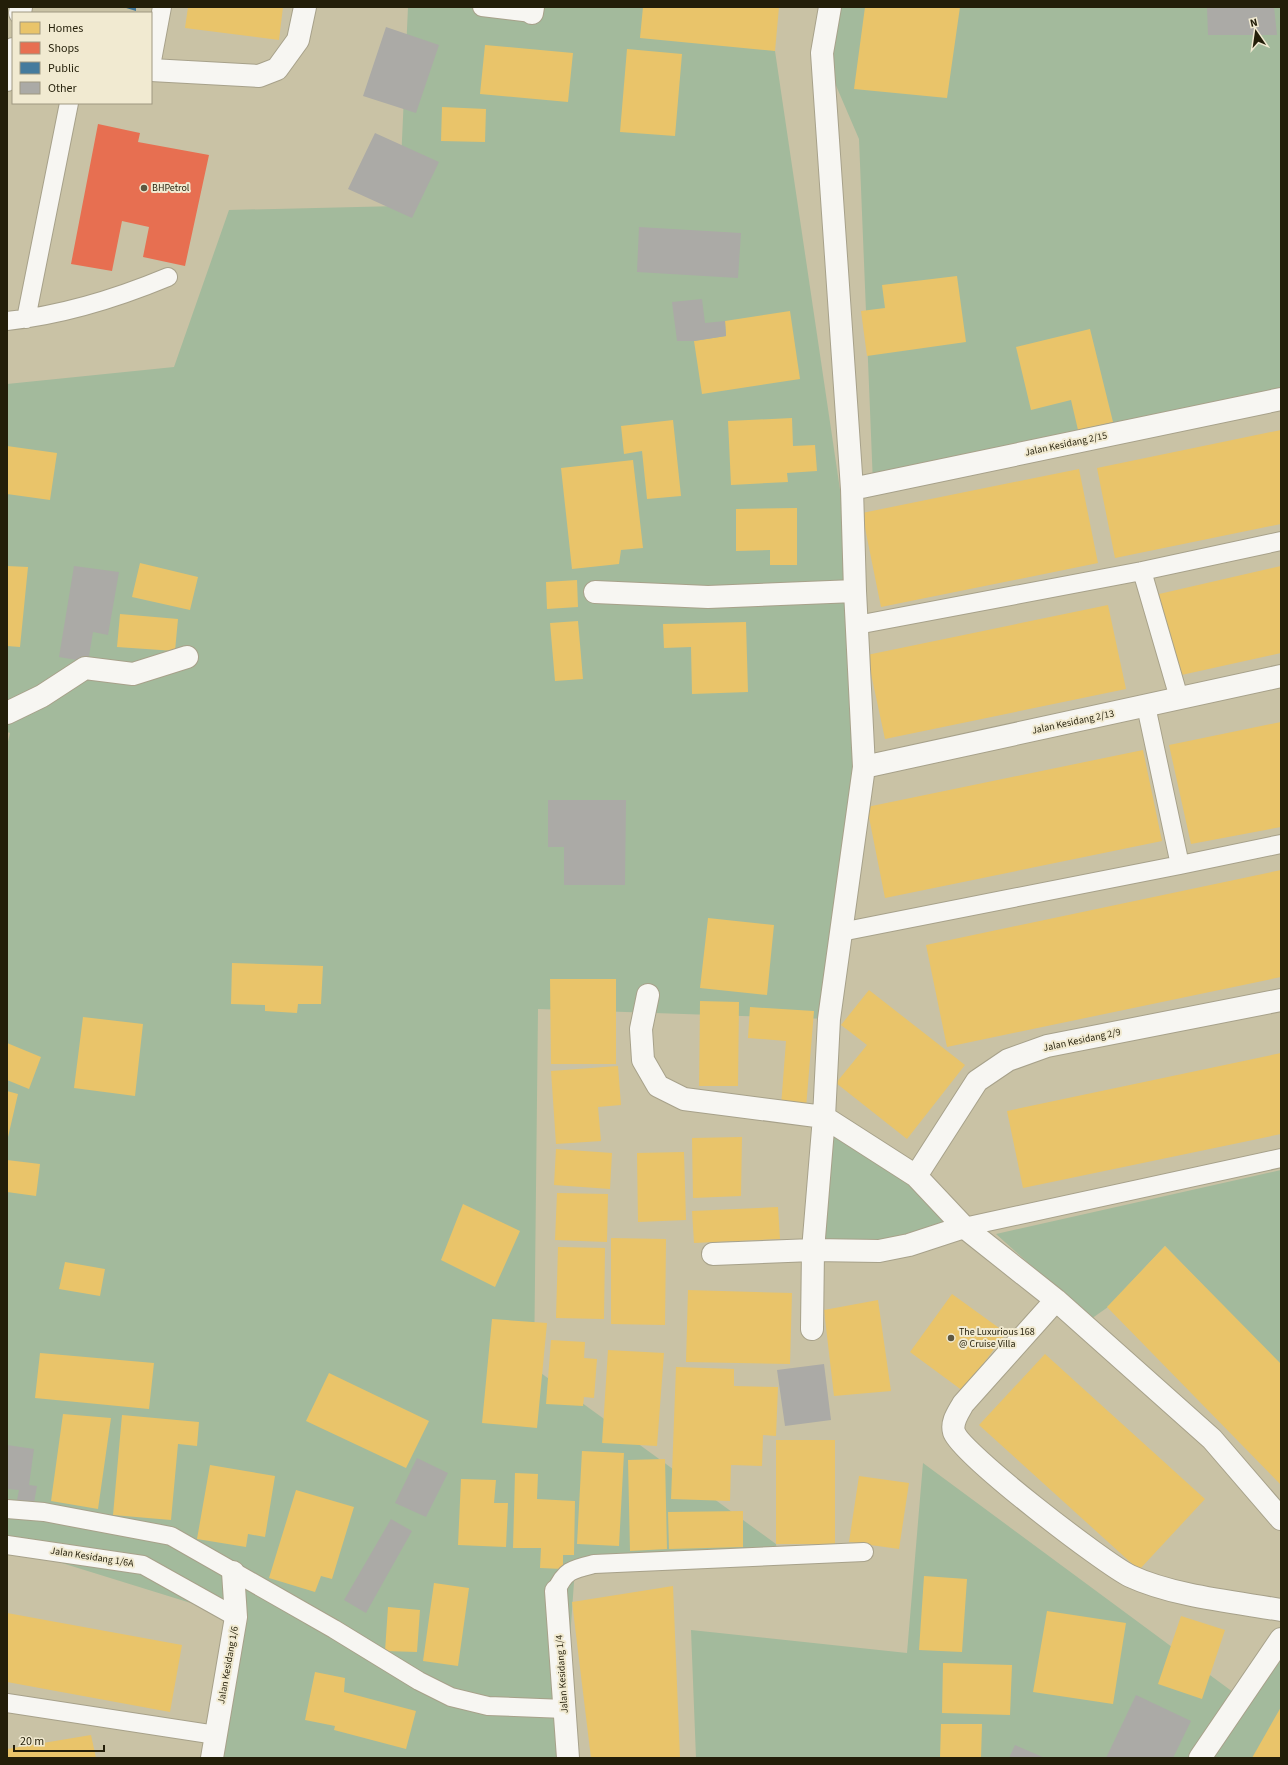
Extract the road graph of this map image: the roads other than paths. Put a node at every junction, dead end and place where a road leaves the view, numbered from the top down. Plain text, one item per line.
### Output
1 (162, 7) edge
2 (305, 7) edge
3 (482, 7) edge
4 (830, 7) edge
5 (532, 10) edge
6 (12, 53) edge
7 (152, 61) edge
8 (152, 70) edge
9 (7, 80) edge
10 (69, 104) edge
11 (168, 277) dead end
12 (26, 319) junction
13 (7, 321) edge
14 (1281, 399) edge
15 (852, 489) junction
16 (1281, 541) edge
17 (1142, 571) junction
18 (855, 591) junction
19 (595, 592) dead end
20 (857, 625) junction
21 (187, 657) dead end
22 (1281, 676) edge
23 (1179, 698) junction
24 (1146, 706) junction
25 (7, 712) edge
26 (864, 767) junction
27 (1281, 844) edge
28 (1180, 865) junction
29 (841, 932) junction
30 (648, 995) dead end
31 (1281, 1000) edge
32 (824, 1117) junction
33 (1281, 1158) edge
34 (916, 1176) junction
35 (964, 1227) junction
36 (813, 1250) junction
37 (713, 1254) dead end
38 (1056, 1300) junction
39 (812, 1329) dead end
40 (7, 1509) edge
41 (1281, 1519) edge
42 (7, 1545) edge
43 (864, 1552) dead end
44 (233, 1572) junction
45 (556, 1591) joint
46 (1281, 1610) edge
47 (236, 1617) junction
48 (1281, 1639) edge
49 (7, 1703) edge
50 (565, 1709) junction
51 (216, 1734) junction
52 (212, 1758) edge
53 (568, 1758) edge
54 (1200, 1758) edge

1 - 7 lane
2 - 8 street
3 - 5 lane
4 - 15 street
6 - 9 street
10 - 12 lane
11 - 12 lane
12 - 13 lane
14 - 15 street, Jalan Kesidang 2/15
15 - 18 street
16 - 17 lane
17 - 20 lane
17 - 23 lane
18 - 19 street
18 - 20 street
20 - 26 street
21 - 25 street
22 - 23 street, Jalan Kesidang 2/13
23 - 24 street, Jalan Kesidang 2/13
24 - 26 street, Jalan Kesidang 2/13
24 - 28 lane
26 - 29 street
27 - 28 lane
28 - 29 lane
29 - 32 street
30 - 32 street
31 - 34 street, Jalan Kesidang 2/9
32 - 34 street
32 - 36 street
33 - 35 lane
34 - 35 street
35 - 36 street
35 - 38 street
36 - 37 street
36 - 39 street
38 - 41 street
38 - 46 street
40 - 44 lane
42 - 47 lane, Jalan Kesidang 1/6A
43 - 45 lane
44 - 47 street, Jalan Kesidang 1/6
44 - 50 lane
45 - 50 street, Jalan Kesidang 1/4
47 - 51 street, Jalan Kesidang 1/6
48 - 54 street
49 - 51 lane
50 - 53 street, Jalan Kesidang 1/4
51 - 52 street, Jalan Kesidang 1/6

